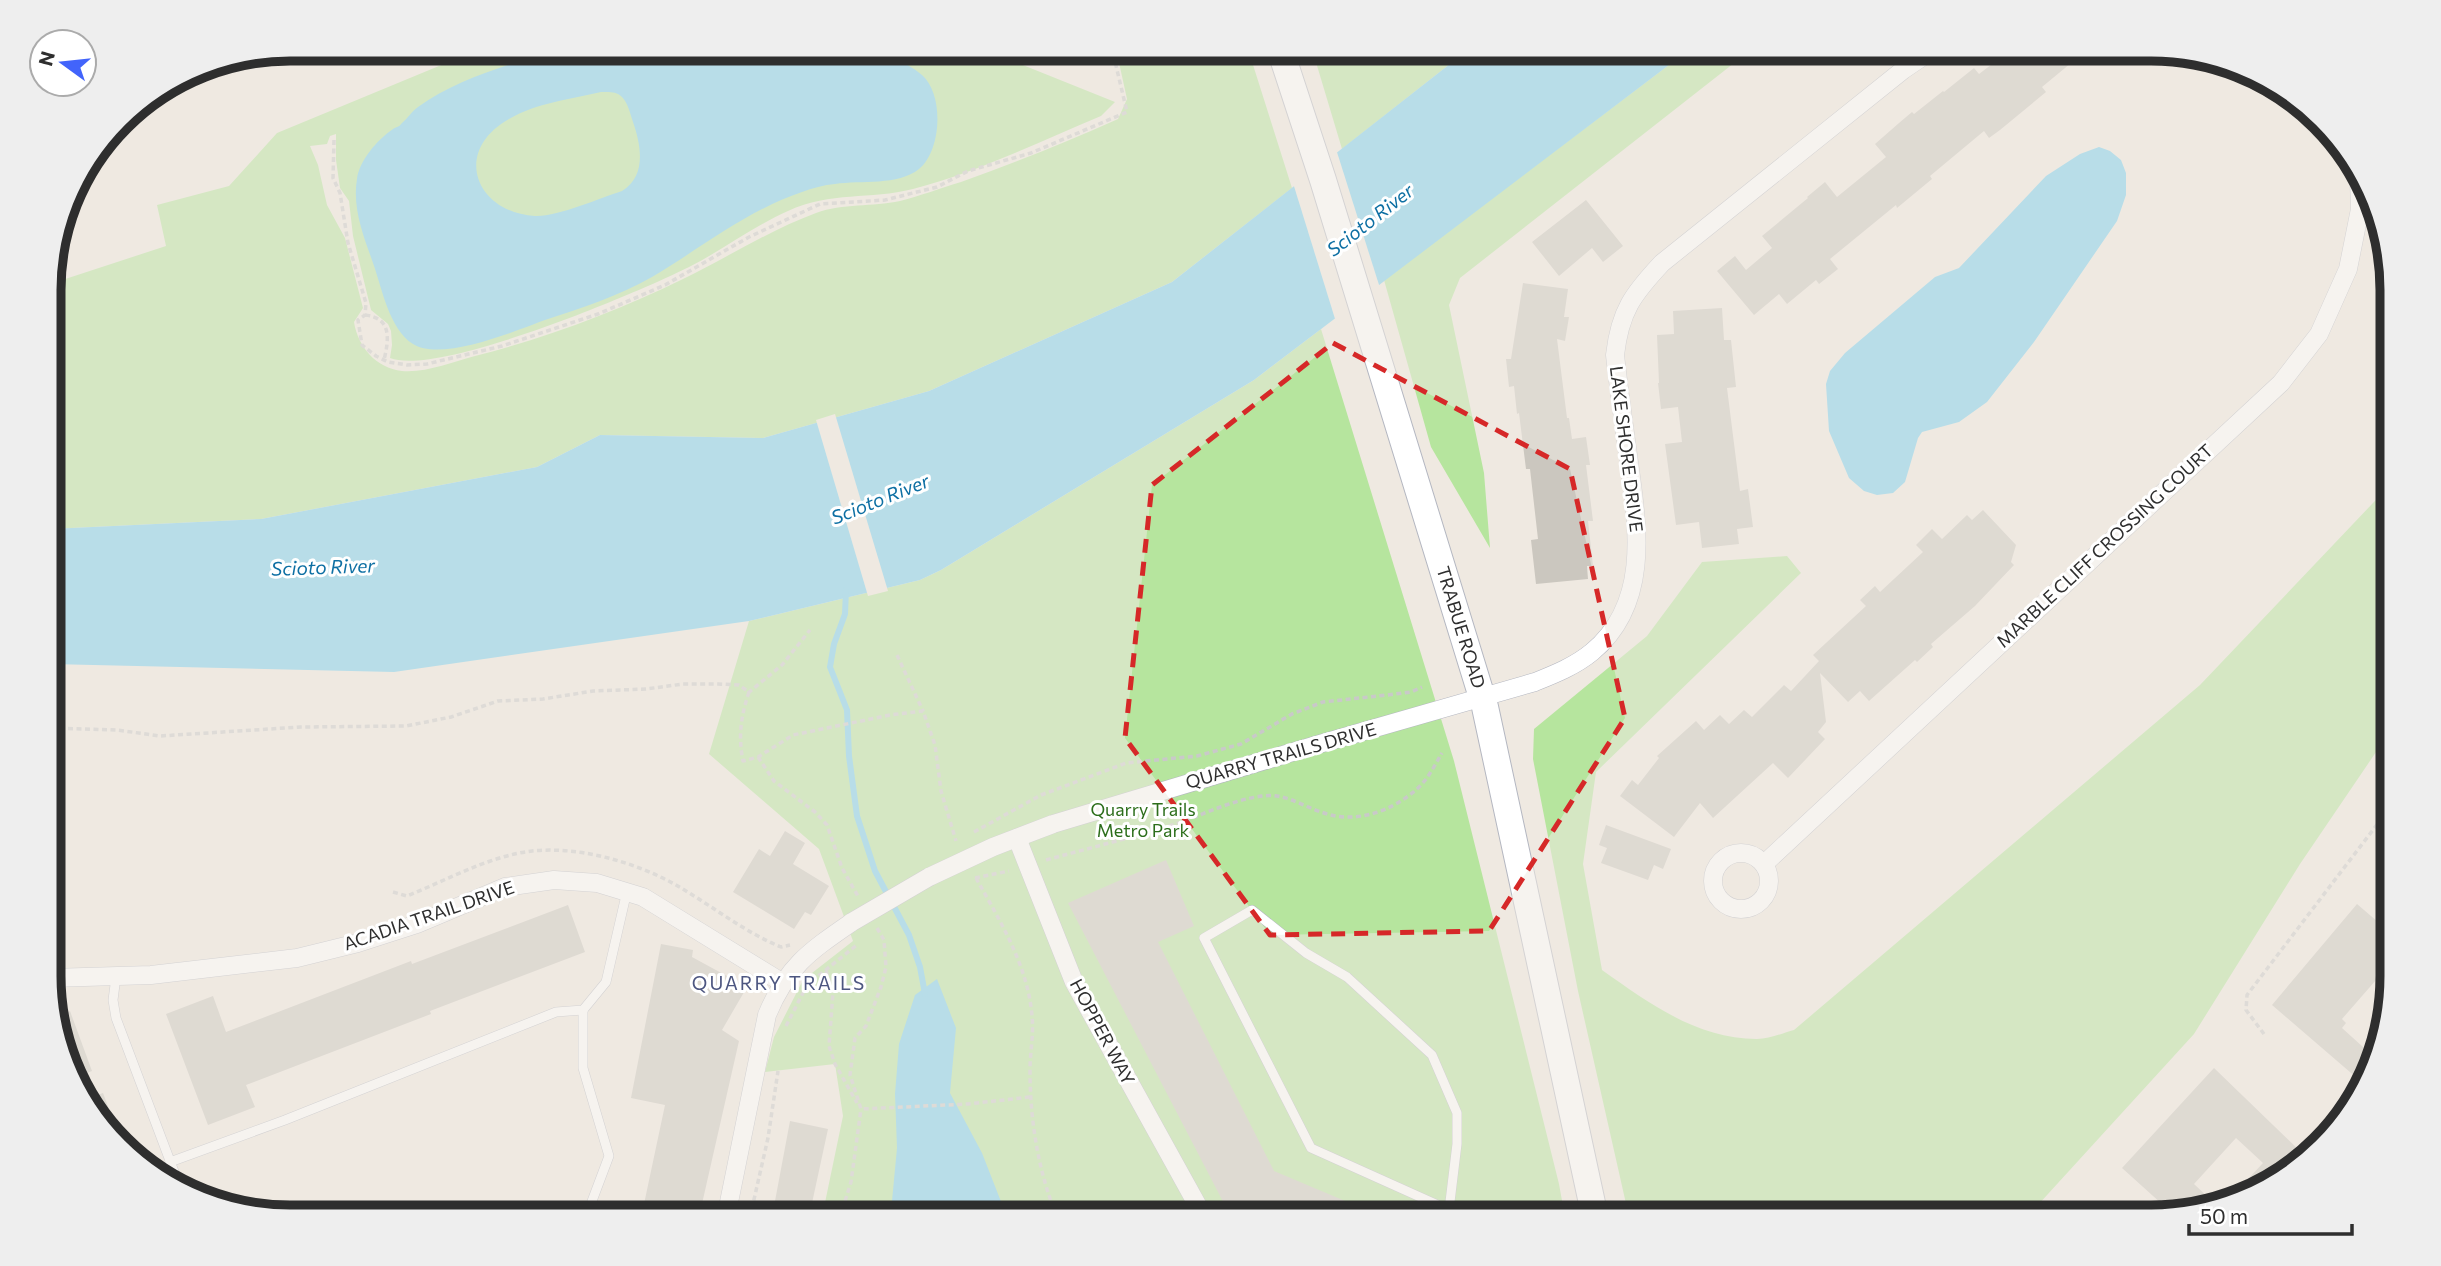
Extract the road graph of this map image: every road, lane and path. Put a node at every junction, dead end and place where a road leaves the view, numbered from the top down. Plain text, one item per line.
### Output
1 (1284, 61) edge
2 (1916, 61) edge
3 (1115, 62) edge
4 (334, 140) dead end
5 (2360, 198) edge
6 (365, 315) junction
7 (384, 360) junction
8 (810, 630) dead end
9 (897, 655) dead end
10 (1422, 687) dead end
11 (749, 692) junction
12 (1482, 698) junction
13 (923, 711) junction
14 (61, 727) edge
15 (1442, 753) dead end
16 (758, 757) junction
17 (2380, 821) edge
18 (1017, 838) junction
19 (1764, 864) dead end
20 (1027, 866) junction
21 (976, 878) junction
22 (967, 882) dead end
23 (627, 891) junction
24 (860, 899) dead end
25 (872, 920) dead end
26 (861, 942) dead end
27 (826, 970) junction
28 (61, 978) edge
29 (116, 978) junction
30 (783, 983) junction
31 (583, 1010) junction
32 (783, 1032) dead end
33 (2264, 1034) dead end
34 (779, 1058) dead end
35 (1030, 1097) junction
36 (861, 1109) junction
37 (170, 1162) junction
38 (174, 1172) edge
39 (1428, 1204) edge
40 (1449, 1204) edge
41 (1592, 1204) edge
42 (591, 1205) edge
43 (728, 1205) edge
44 (753, 1205) edge
45 (844, 1205) edge
46 (1052, 1205) edge
47 (1197, 1205) edge

1 - 12 main road, TRABUE ROAD
2 - 12 street, LAKE SHORE DRIVE
3 - 7 path
4 - 6 path
5 - 19 street, MARBLE CLIFF CROSSING COURT
6 - 7 path
6 - 7 path
8 - 11 path
9 - 13 path
10 - 13 path
11 - 14 path
11 - 16 path
12 - 18 street, QUARRY TRAILS DRIVE
12 - 41 main road, TRABUE ROAD
13 - 16 path
15 - 20 path
16 - 24 path
17 - 33 path
18 - 20 street, HOPPER WAY
18 - 30 street, QUARRY TRAILS DRIVE, bridge
20 - 21 path
20 - 47 street, HOPPER WAY
21 - 22 path
21 - 35 path
23 - 29 street, ACADIA TRAIL DRIVE
23 - 30 street, ACADIA TRAIL DRIVE
23 - 31 lane
25 - 36 path
26 - 27 path
27 - 32 path
27 - 36 path
28 - 29 street, ACADIA TRAIL DRIVE
29 - 37 lane
30 - 43 street, QUARRY TRAILS DRIVE
31 - 37 lane
31 - 42 lane
34 - 44 path
35 - 36 path
35 - 46 path
36 - 45 path
37 - 38 lane
39 - 40 lane

